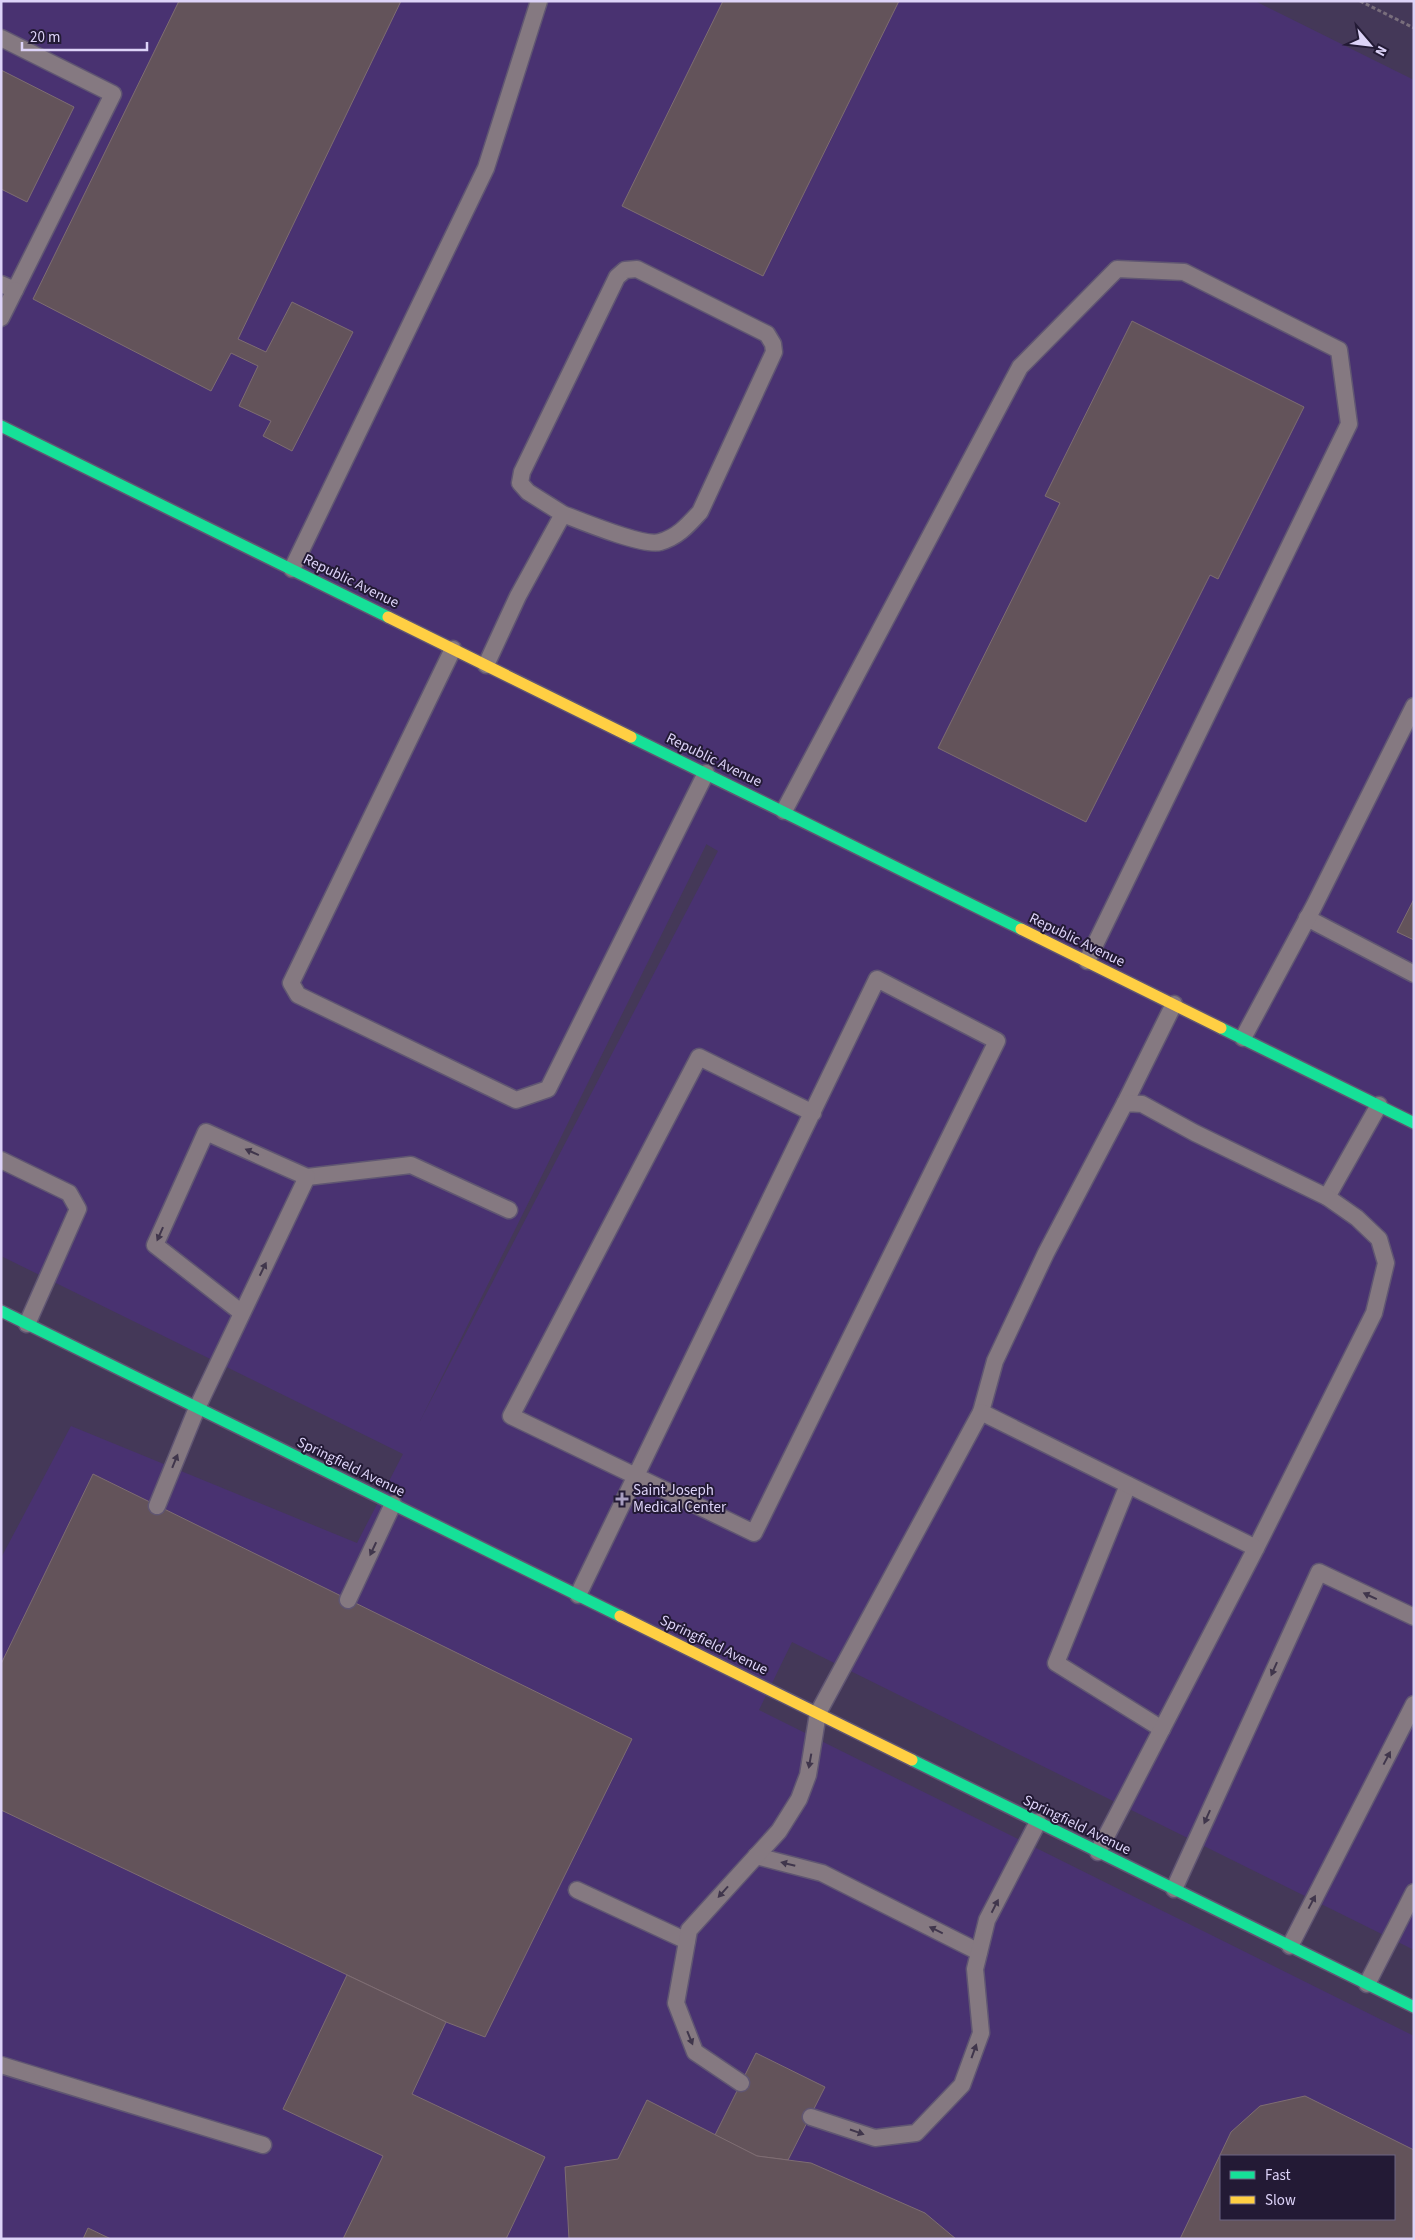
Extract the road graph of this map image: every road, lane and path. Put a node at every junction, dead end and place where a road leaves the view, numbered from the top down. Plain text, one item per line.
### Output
1 (539, 1) edge
2 (1360, 1) edge
3 (1414, 28) edge
4 (1, 38) edge
5 (8, 287) edge
6 (1, 318) edge
7 (1, 426) edge
8 (563, 514) junction
9 (292, 569) junction
10 (453, 649) junction
11 (486, 665) junction
12 (1414, 706) edge
13 (706, 773) junction
14 (784, 811) junction
15 (1307, 918) junction
16 (1087, 962) junction
17 (1414, 974) edge
18 (1174, 1004) junction
19 (1243, 1038) junction
20 (1126, 1104) junction
21 (1379, 1106) junction
22 (813, 1112) junction
23 (1414, 1122) edge
24 (1, 1160) edge
25 (307, 1177) junction
26 (1327, 1197) junction
27 (510, 1210) dead end
28 (1, 1311) edge
29 (242, 1313) junction
30 (27, 1324) junction
31 (197, 1408) junction
32 (981, 1412) junction
33 (636, 1476) junction
34 (1128, 1485) junction
35 (393, 1504) junction
36 (157, 1506) dead end
37 (1256, 1548) junction
38 (578, 1595) junction
39 (348, 1600) dead end
40 (1414, 1617) edge
41 (1414, 1704) edge
42 (818, 1714) junction
43 (1162, 1729) junction
44 (1038, 1822) junction
45 (1098, 1852) junction
46 (756, 1856) junction
47 (1174, 1889) junction
48 (577, 1890) dead end
49 (1414, 1892) edge
50 (687, 1941) junction
51 (1290, 1946) junction
52 (979, 1952) junction
53 (1367, 1984) junction
54 (1414, 2007) edge
55 (1, 2065) edge
56 (742, 2083) dead end
57 (811, 2117) dead end
58 (263, 2145) dead end

1 - 9 lane
2 - 3 path
4 - 5 lane
5 - 6 lane
7 - 9 street, Republic Avenue
8 - 8 lane
8 - 11 lane
9 - 10 street, Republic Avenue
10 - 11 street, Republic Avenue
10 - 13 lane
11 - 13 street, Republic Avenue
12 - 15 lane
13 - 14 street, Republic Avenue
14 - 16 street, Republic Avenue
14 - 16 lane
15 - 17 lane
15 - 19 lane
16 - 18 street, Republic Avenue
18 - 19 street, Republic Avenue
18 - 20 lane
19 - 21 street, Republic Avenue
20 - 26 lane
20 - 32 lane
21 - 23 street, Republic Avenue
21 - 26 lane
22 - 33 lane
22 - 33 lane
22 - 33 lane
24 - 30 lane
25 - 27 lane
29 -> 25 lane
25 -> 29 lane
26 - 37 lane
28 - 30 street, Springfield Avenue
29 - 31 lane
30 - 31 street, Springfield Avenue
31 - 35 street, Springfield Avenue
36 -> 31 lane
32 - 34 lane
32 - 42 lane
33 - 38 lane
34 - 37 lane
34 - 43 lane
35 - 38 street, Springfield Avenue
35 -> 39 lane
37 - 43 lane
38 - 42 street, Springfield Avenue
40 -> 47 lane
51 -> 41 lane
42 - 44 street, Springfield Avenue
42 -> 46 lane
43 - 45 lane
44 - 45 street, Springfield Avenue
52 -> 44 lane
45 - 47 street, Springfield Avenue
46 -> 50 lane
52 -> 46 lane
47 - 51 street, Springfield Avenue
48 - 50 lane
49 - 53 lane
50 -> 56 lane
51 - 53 street, Springfield Avenue
57 -> 52 lane
53 - 54 street, Springfield Avenue
55 - 58 lane

